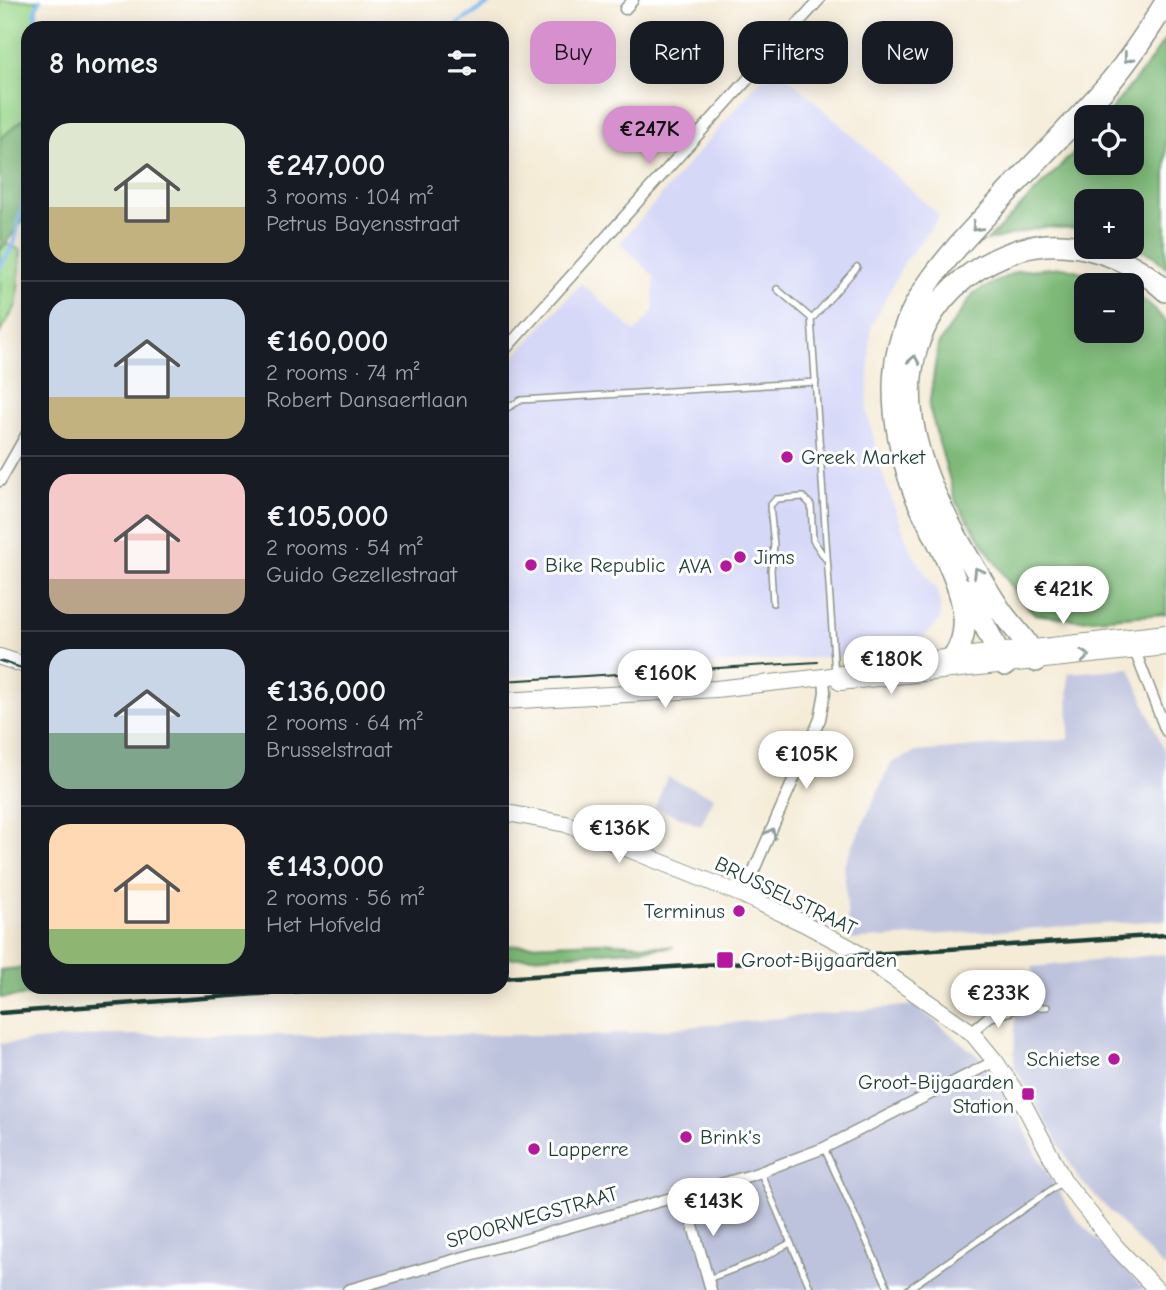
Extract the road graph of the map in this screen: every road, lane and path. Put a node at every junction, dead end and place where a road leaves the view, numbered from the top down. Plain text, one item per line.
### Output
1 (819, 0) edge
2 (1166, 2) edge
3 (858, 267) dead end
4 (777, 289) dead end
5 (1166, 291) edge
6 (811, 319) junction
7 (509, 345) edge
8 (816, 382) junction
9 (509, 407) edge
10 (21, 444) edge
11 (0, 481) edge
12 (827, 561) junction
13 (951, 571) junction
14 (773, 603) dead end
15 (1166, 632) edge
16 (1132, 643) junction
17 (1166, 647) edge
18 (1033, 654) junction
19 (0, 657) edge
20 (953, 657) junction
21 (1002, 658) junction
22 (21, 664) edge
23 (831, 677) junction
24 (509, 701) edge
25 (1166, 731) edge
26 (509, 813) edge
27 (743, 895) junction
28 (1047, 1007) dead end
29 (1015, 1008) joint
30 (971, 1032) junction
31 (995, 1060) junction
32 (824, 1148) junction
33 (760, 1171) junction
34 (1064, 1181) junction
35 (684, 1194) junction
36 (790, 1243) junction
37 (709, 1285) edge
38 (348, 1290) edge
39 (811, 1290) edge
40 (889, 1290) edge
41 (907, 1290) edge
42 (1157, 1290) edge

1 - 7 street
2 -> 13 highway
3 - 6 lane
4 - 6 lane
18 -> 5 highway
6 - 8 lane
8 - 9 lane
8 - 12 lane
10 - 11 street
12 - 14 lane
12 - 23 lane
13 - 20 highway
13 - 21 highway
15 - 16 street
16 - 17 street
16 - 18 street
16 - 25 street
18 - 21 street
19 - 22 street
20 - 21 street
20 - 23 street
21 - 23 street
23 - 24 street
27 -> 23 street
26 - 27 street, BRUSSELSTRAAT
27 - 30 street, BRUSSELSTRAAT
28 - 29 lane
29 - 30 street
30 - 31 street, BRUSSELSTRAAT
31 - 32 street, SPOORWEGSTRAAT
31 - 34 street, BRUSSELSTRAAT
32 - 33 street, SPOORWEGSTRAAT
32 - 40 lane
33 - 35 street, SPOORWEGSTRAAT
33 - 36 lane
34 - 41 lane
34 - 42 street, BRUSSELSTRAAT
35 - 37 street
35 - 38 street, SPOORWEGSTRAAT
36 - 37 lane
36 - 39 lane

